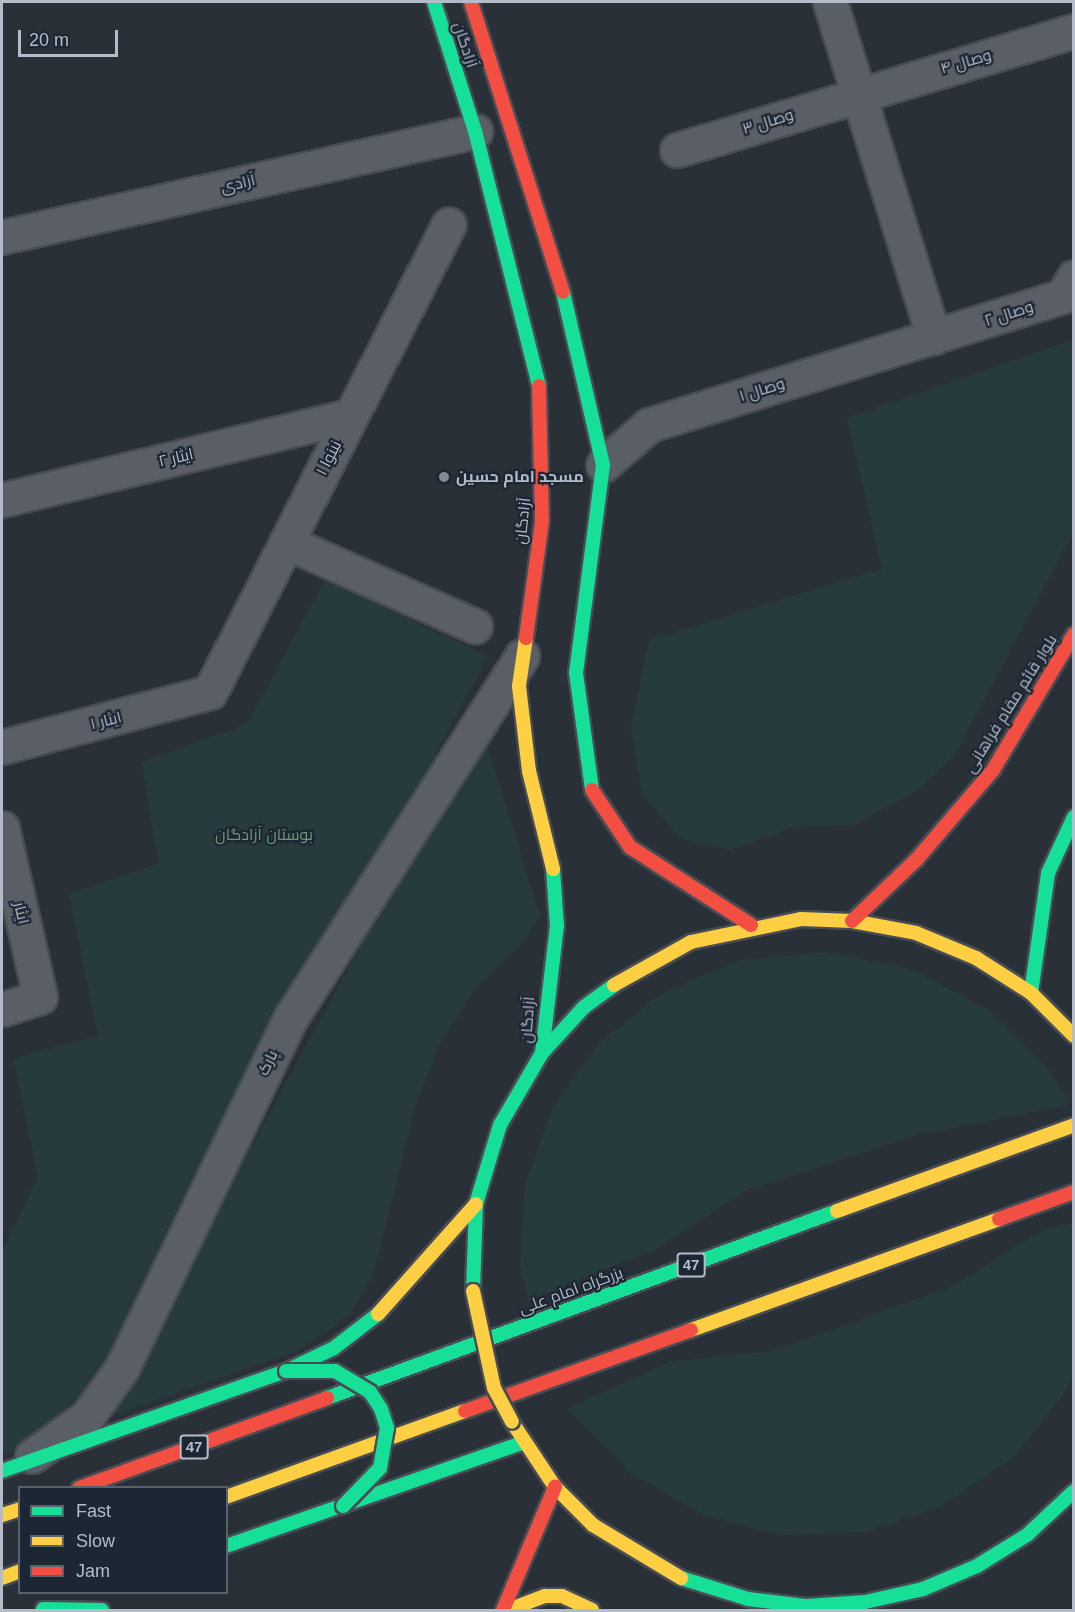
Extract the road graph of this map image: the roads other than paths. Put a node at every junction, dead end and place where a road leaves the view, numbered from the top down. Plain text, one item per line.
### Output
1 (434, 2) edge
2 (471, 2) edge
3 (830, 2) edge
4 (1074, 31) edge
5 (859, 93) junction
6 (475, 130) junction
7 (677, 150) dead end
8 (449, 224) dead end
9 (2, 237) edge
10 (1074, 277) edge
11 (934, 337) junction
12 (350, 417) junction
13 (603, 465) junction
14 (2, 500) edge
15 (286, 542) junction
16 (475, 626) dead end
17 (1074, 634) edge
18 (522, 656) junction
19 (210, 692) joint
20 (2, 747) edge
21 (1074, 817) edge
22 (2, 828) edge
23 (852, 921) junction
24 (751, 925) junction
25 (1031, 993) junction
26 (2, 1009) edge
27 (1049, 1009) junction
28 (1074, 1009) edge
29 (1074, 1036) edge
30 (542, 1053) junction
31 (1074, 1125) edge
32 (1074, 1192) edge
33 (476, 1204) junction
34 (286, 1371) junction
35 (522, 1443) junction
36 (11, 1467) edge
37 (84, 1486) edge
38 (555, 1487) junction
39 (1074, 1491) edge
40 (228, 1496) edge
41 (343, 1506) junction
42 (18, 1510) edge
43 (2, 1515) edge
44 (228, 1545) edge
45 (18, 1572) edge
46 (2, 1578) edge
47 (87, 1594) edge
48 (748, 1599) junction
49 (709, 1607) dead end
50 (40, 1610) edge
51 (102, 1611) edge
52 (503, 1611) edge
53 (508, 1611) edge
54 (592, 1611) edge

1 - 6 main road, آزادگان
2 - 13 main road, آزادگان
3 - 5 street
4 - 5 street, وصال ۴
5 - 7 street, وصال ۳
5 - 11 street
6 - 9 street, آزادی
6 - 18 main road, آزادگان
8 - 12 street, نینوا ۱
10 - 11 street, وصال ۲
11 - 13 street, وصال ۱
12 - 14 street, ایثار ۲
12 - 15 street, نینوا ۱
13 - 24 main road, آزادگان
15 - 16 street
15 - 19 street, نینوا ۱
17 - 23 main road, بلوار قائم مقام فراهانی
18 - 30 main road, آزادگان
18 - 36 street, پارک
19 - 20 street, ایثار ۱
21 - 25 main road
22 - 26 street, ایثار
23 - 24 main road
23 - 25 main road
24 - 30 main road
25 - 27 main road
27 - 28 main road
27 - 29 main road
30 - 33 main road
31 - 37 main road, بزرگراه امام علی / 47
32 - 40 main road
33 - 34 main road
33 - 35 main road, bridge
34 - 36 main road
34 - 41 main road, bridge
35 - 38 main road
35 - 41 main road
38 - 48 main road
38 - 52 main road
39 - 48 main road
41 - 44 main road
42 - 43 main road
45 - 46 main road
47 - 50 main road
48 - 49 main road
50 - 51 main road
53 - 54 main road

